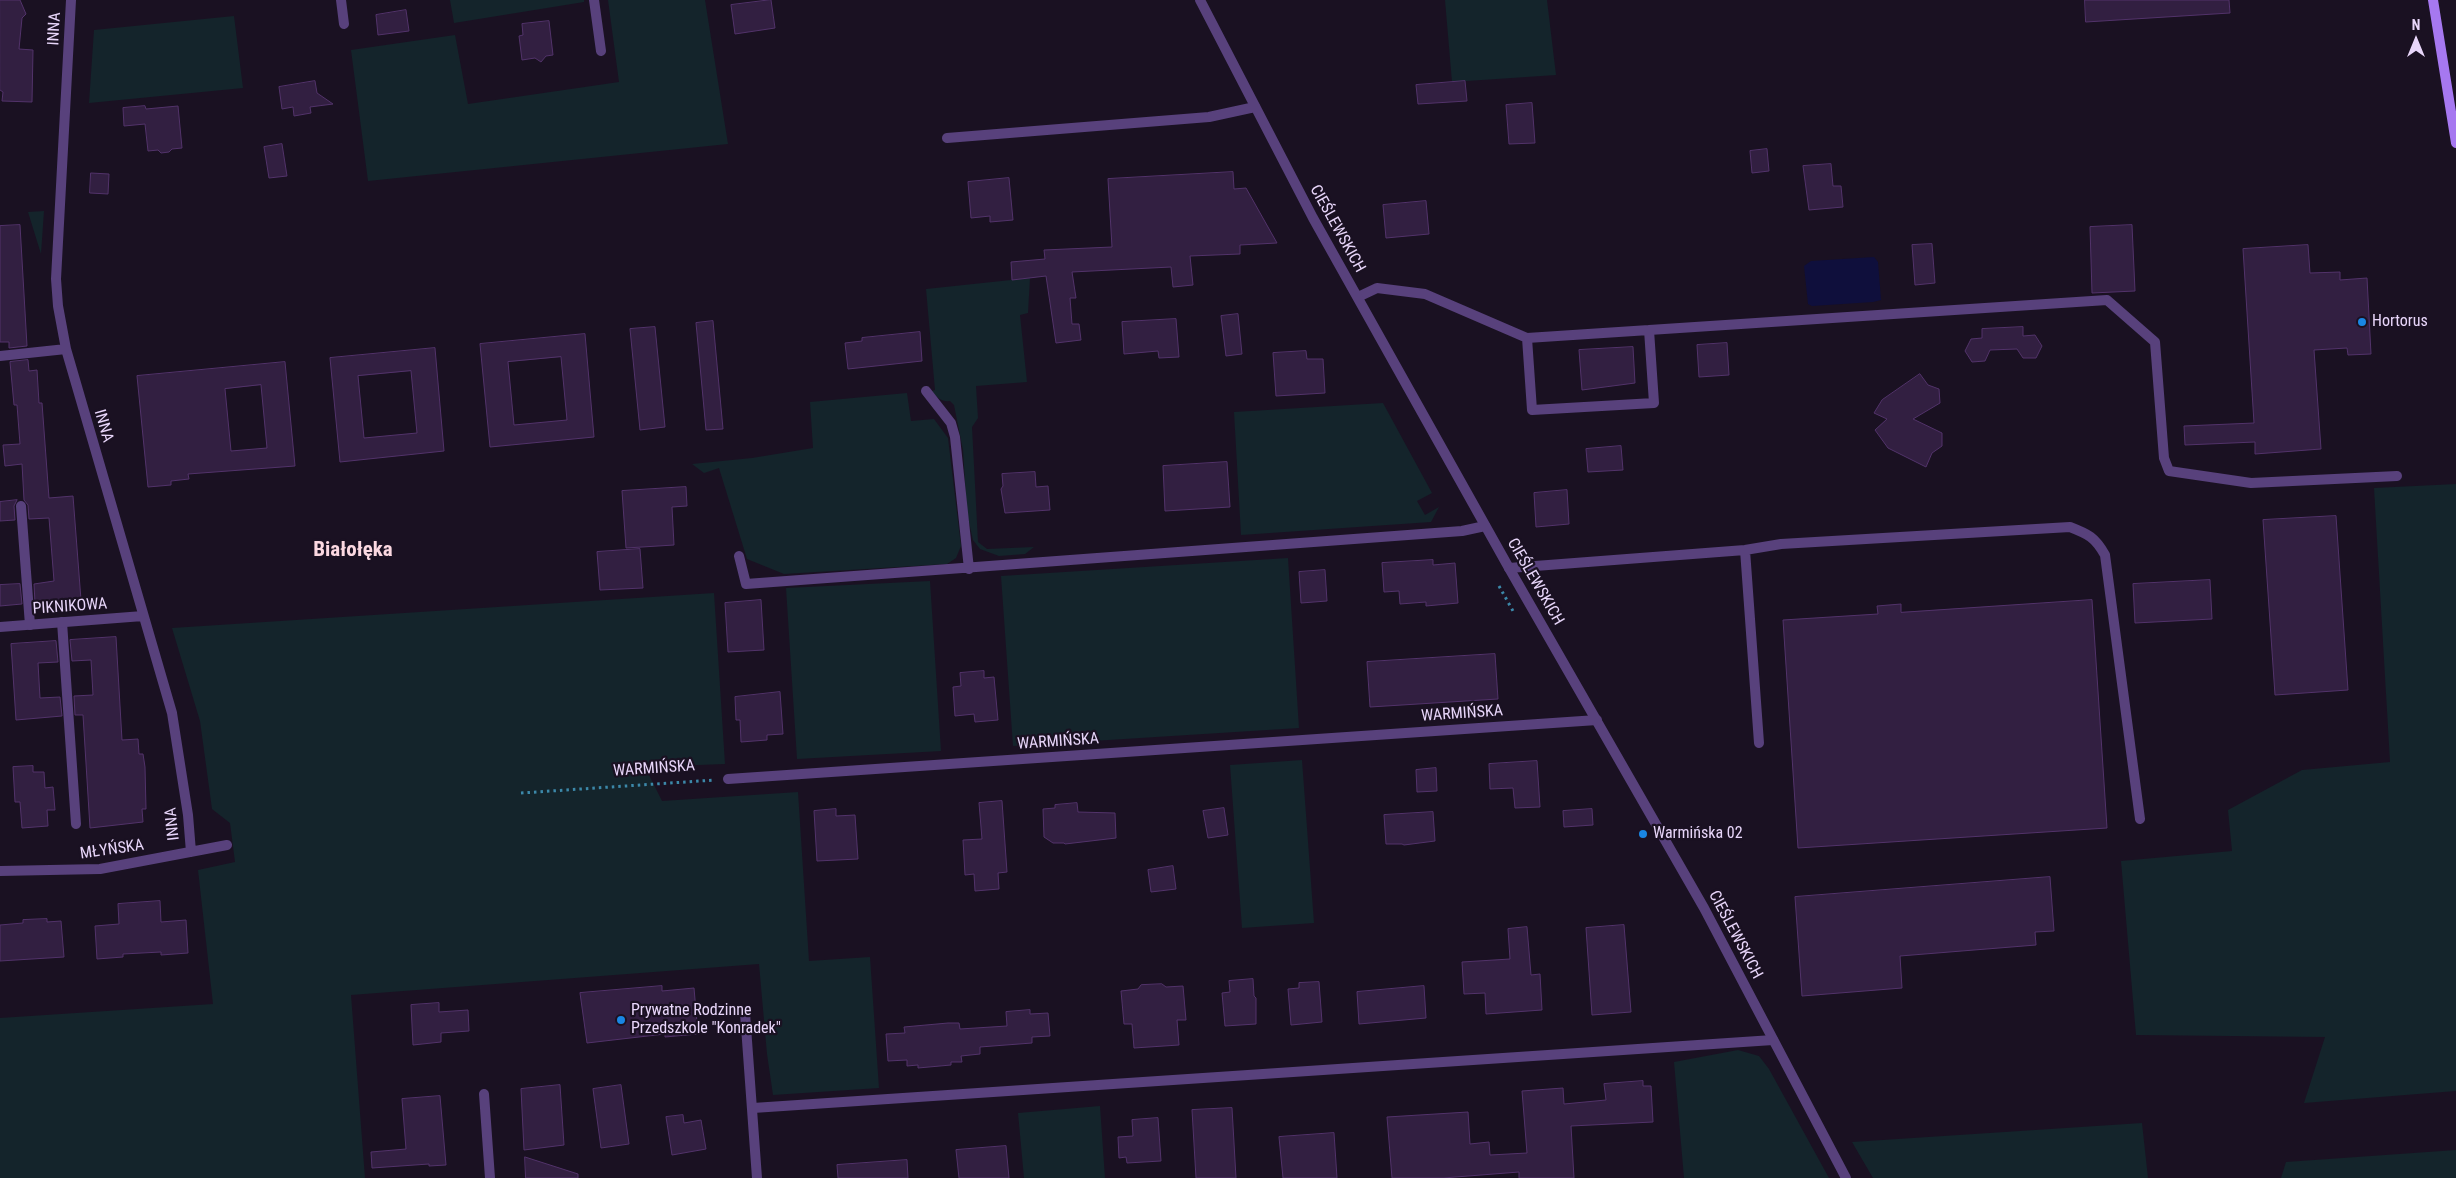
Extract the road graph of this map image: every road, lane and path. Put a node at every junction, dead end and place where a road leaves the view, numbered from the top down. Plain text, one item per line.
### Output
1 (71, 0) edge
2 (341, 0) edge
3 (594, 0) edge
4 (1200, 0) edge
5 (2434, 0) edge
6 (344, 24) dead end
7 (601, 51) dead end
8 (1255, 106) junction
9 (947, 138) dead end
10 (2456, 143) edge
11 (1358, 297) junction
12 (1649, 330) junction
13 (1527, 338) junction
14 (66, 349) junction
15 (0, 356) edge
16 (926, 391) dead end
17 (2397, 476) dead end
18 (21, 506) dead end
19 (1485, 526) junction
20 (1745, 550) junction
21 (738, 556) dead end
22 (1509, 568) junction
23 (969, 569) junction
24 (143, 616) junction
25 (62, 622) junction
26 (30, 625) junction
27 (0, 627) edge
28 (1597, 720) junction
29 (1759, 743) dead end
30 (728, 779) joint
31 (521, 793) dead end
32 (2140, 818) dead end
33 (76, 824) dead end
34 (227, 845) dead end
35 (191, 852) junction
36 (0, 870) edge
37 (746, 1013) dead end
38 (1773, 1040) junction
39 (484, 1094) dead end
40 (753, 1108) junction
41 (490, 1178) edge
42 (757, 1178) edge
43 (1846, 1178) edge

1 - 14 street, INNA
2 - 6 street
3 - 7 street
4 - 8 street, CIEŚLEWSKICH
5 - 10 main road
8 - 9 street
8 - 11 street, CIEŚLEWSKICH
11 - 13 street
11 - 19 street, CIEŚLEWSKICH
12 - 13 street
12 - 13 street
12 - 17 street
14 - 15 street
14 - 24 street, INNA
16 - 23 street
18 - 26 street
19 - 22 street, CIEŚLEWSKICH
19 - 23 street
20 - 22 street
20 - 29 street
20 - 32 street
21 - 23 street
22 - 28 street, CIEŚLEWSKICH
24 - 25 street, PIKNIKOWA
24 - 35 street, INNA
25 - 26 street, PIKNIKOWA
25 - 33 street
26 - 27 street, PIKNIKOWA
28 - 30 street, WARMIŃSKA
28 - 38 street, CIEŚLEWSKICH
30 - 31 path, WARMIŃSKA
34 - 35 street, MŁYŃSKA
35 - 36 street, MŁYŃSKA
37 - 40 street
38 - 40 street
38 - 43 street, CIEŚLEWSKICH
39 - 41 street
40 - 42 street

